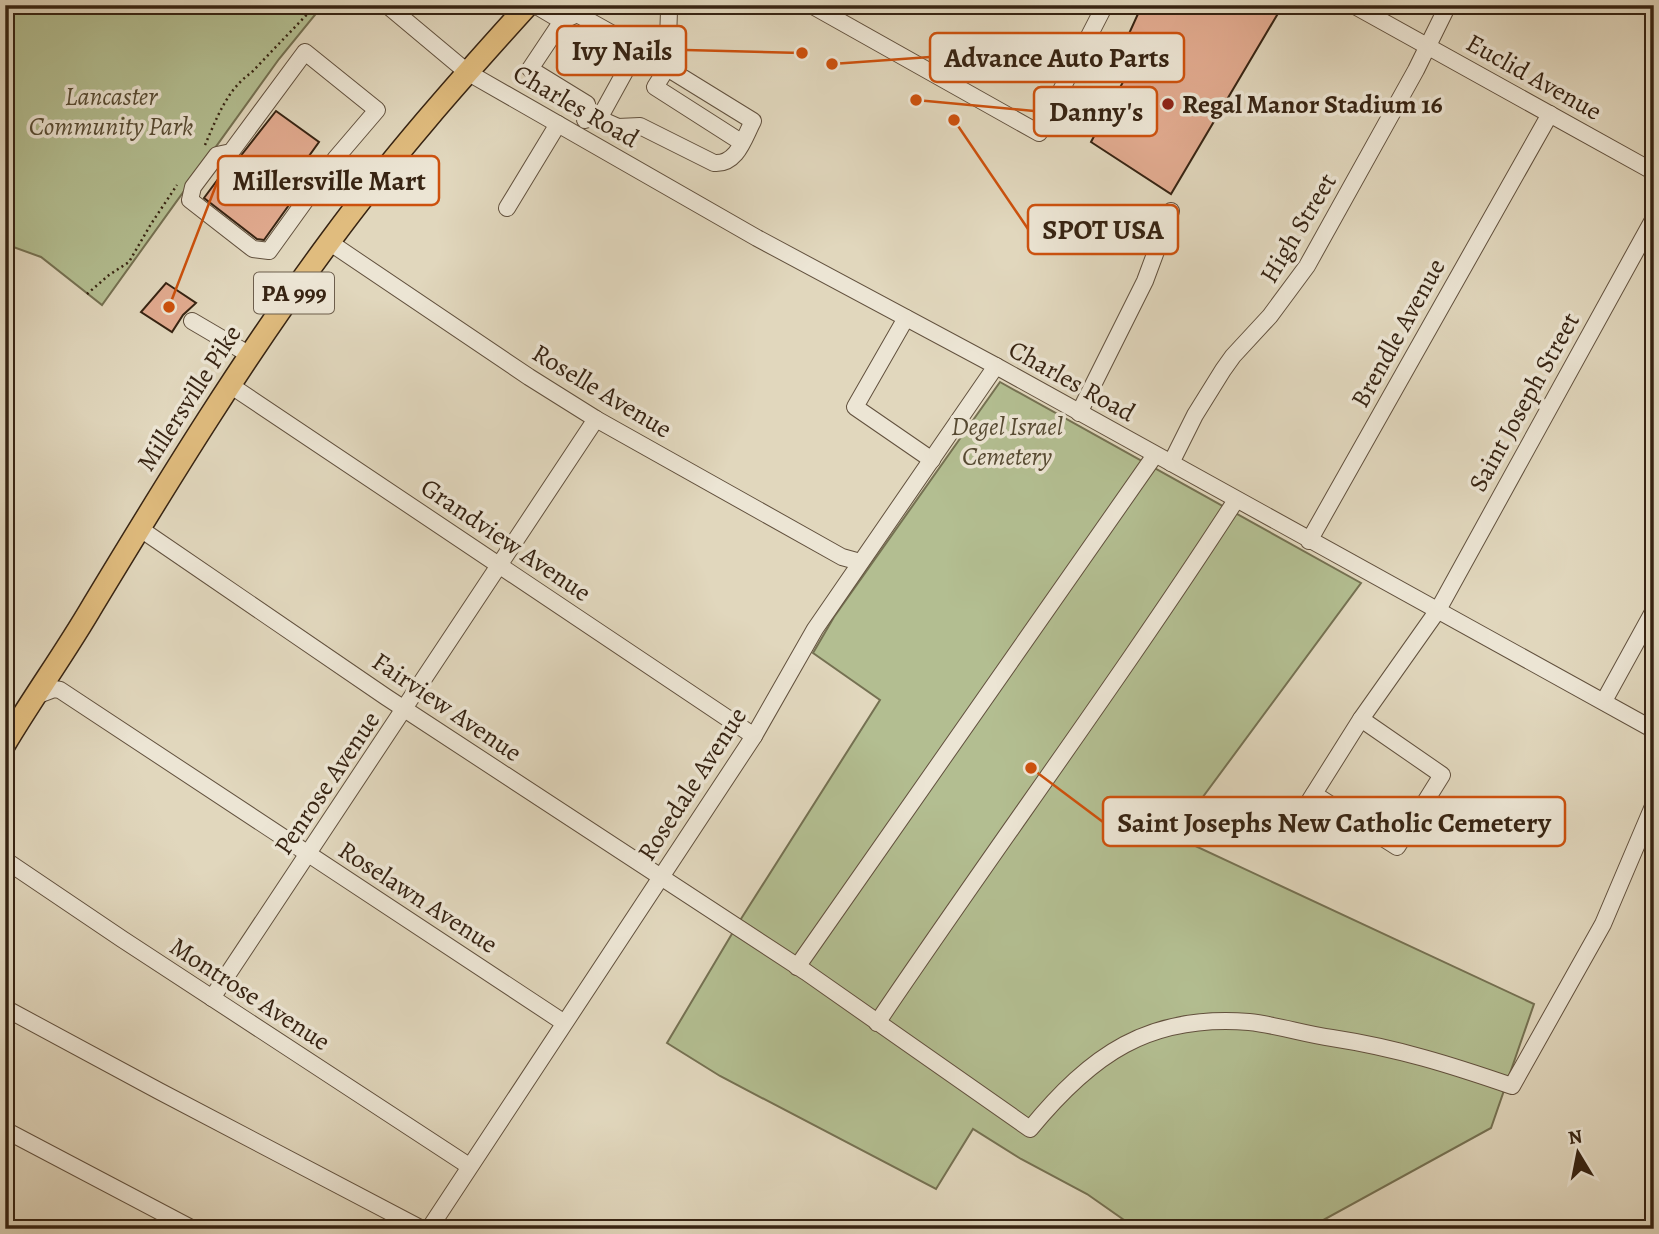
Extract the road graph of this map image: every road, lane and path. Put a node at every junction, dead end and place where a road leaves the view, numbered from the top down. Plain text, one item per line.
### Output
1 (387, 5) edge
2 (528, 5) edge
3 (536, 5) edge
4 (811, 5) edge
5 (1353, 5) edge
6 (1448, 5) edge
7 (667, 7) edge
8 (1097, 8) edge
9 (562, 21) junction
10 (1427, 46) junction
11 (667, 68) junction
12 (467, 72) junction
13 (1550, 114) junction
14 (594, 116) junction
15 (558, 124) junction
16 (577, 134) junction
17 (741, 142) junction
18 (336, 158) junction
19 (1654, 172) edge
20 (373, 185) junction
21 (507, 208) dead end
22 (1171, 211) dead end
23 (1654, 218) edge
24 (329, 242) junction
25 (906, 318) junction
26 (192, 321) dead end
27 (250, 355) junction
28 (996, 366) junction
29 (230, 385) junction
30 (1079, 413) junction
31 (596, 419) junction
32 (1155, 455) junction
33 (932, 460) junction
34 (1171, 463) junction
35 (1236, 500) junction
36 (139, 528) junction
37 (1309, 541) junction
38 (860, 562) junction
39 (500, 566) junction
40 (1438, 610) junction
41 (1654, 610) edge
42 (1604, 701) junction
43 (21, 707) edge
44 (405, 709) junction
45 (1361, 719) junction
46 (1654, 730) edge
47 (754, 736) junction
48 (5, 744) edge
49 (1314, 794) junction
50 (1654, 804) edge
51 (1288, 835) dead end
52 (309, 855) junction
53 (5, 860) edge
54 (660, 878) junction
55 (797, 967) junction
56 (212, 998) junction
57 (5, 1008) edge
58 (563, 1022) junction
59 (877, 1023) junction
60 (5, 1130) edge
61 (469, 1166) junction
62 (193, 1229) edge
63 (422, 1229) edge
64 (429, 1229) edge

1 - 12 street, Charles Road
2 - 12 main road, Millersville Pike / PA 999
3 - 9 street
4 - 8 street
5 - 10 street, Euclid Avenue
6 - 10 street, High Street
7 - 11 street
9 - 14 street
9 - 14 street
10 - 13 street, Euclid Avenue
10 - 34 street, High Street
11 - 17 street
11 - 17 street
12 - 15 street, Charles Road
12 - 20 main road, Millersville Pike / PA 999
13 - 19 street, Euclid Avenue
13 - 37 street, Brendle Avenue
14 - 16 street
14 - 17 street
15 - 16 street, Charles Road
15 - 21 street
16 - 25 street, Charles Road
18 - 18 street
18 - 20 street
20 - 24 main road, Millersville Pike / PA 999
22 - 30 street
23 - 40 street, Saint Joseph Street
24 - 27 main road, Millersville Pike / PA 999
24 - 31 street, Roselle Avenue
25 - 28 street, Charles Road
25 - 33 street
26 - 27 street
27 - 29 main road, Millersville Pike / PA 999
28 - 30 street, Charles Road
28 - 33 street, Rosedale Avenue
29 - 36 main road, Millersville Pike / PA 999
29 - 39 street, Grandview Avenue
30 - 32 street, Charles Road
31 - 38 street, Roselle Avenue
31 - 39 street, Penrose Avenue
32 - 34 street, Charles Road
32 - 55 street
33 - 38 street, Rosedale Avenue
34 - 35 street, Charles Road
35 - 37 street, Charles Road
35 - 59 street
36 - 43 main road, Millersville Pike / PA 999
36 - 44 street, Fairview Avenue
37 - 40 street, Charles Road
38 - 47 street, Rosedale Avenue
39 - 44 street, Penrose Avenue
39 - 47 street, Grandview Avenue
40 - 42 street, Charles Road
40 - 45 street, Saint Joseph Street
41 - 42 street
42 - 46 street, Charles Road
43 - 48 main road, Millersville Pike / PA 999
43 - 52 street, Roselawn Avenue
44 - 52 street, Penrose Avenue
44 - 54 street, Fairview Avenue
45 - 49 street, Saint Joseph Street
45 - 49 street
47 - 54 street, Rosedale Avenue
49 - 51 street, Saint Joseph Street
50 - 59 street, Fairview Avenue
52 - 56 street, Penrose Avenue
52 - 58 street, Roselawn Avenue
53 - 56 street, Montrose Avenue
54 - 55 street, Fairview Avenue
54 - 58 street, Rosedale Avenue
55 - 59 street, Fairview Avenue
56 - 61 street, Montrose Avenue
57 - 63 street
58 - 61 street, Rosedale Avenue
60 - 62 street
61 - 64 street, Rosedale Avenue

